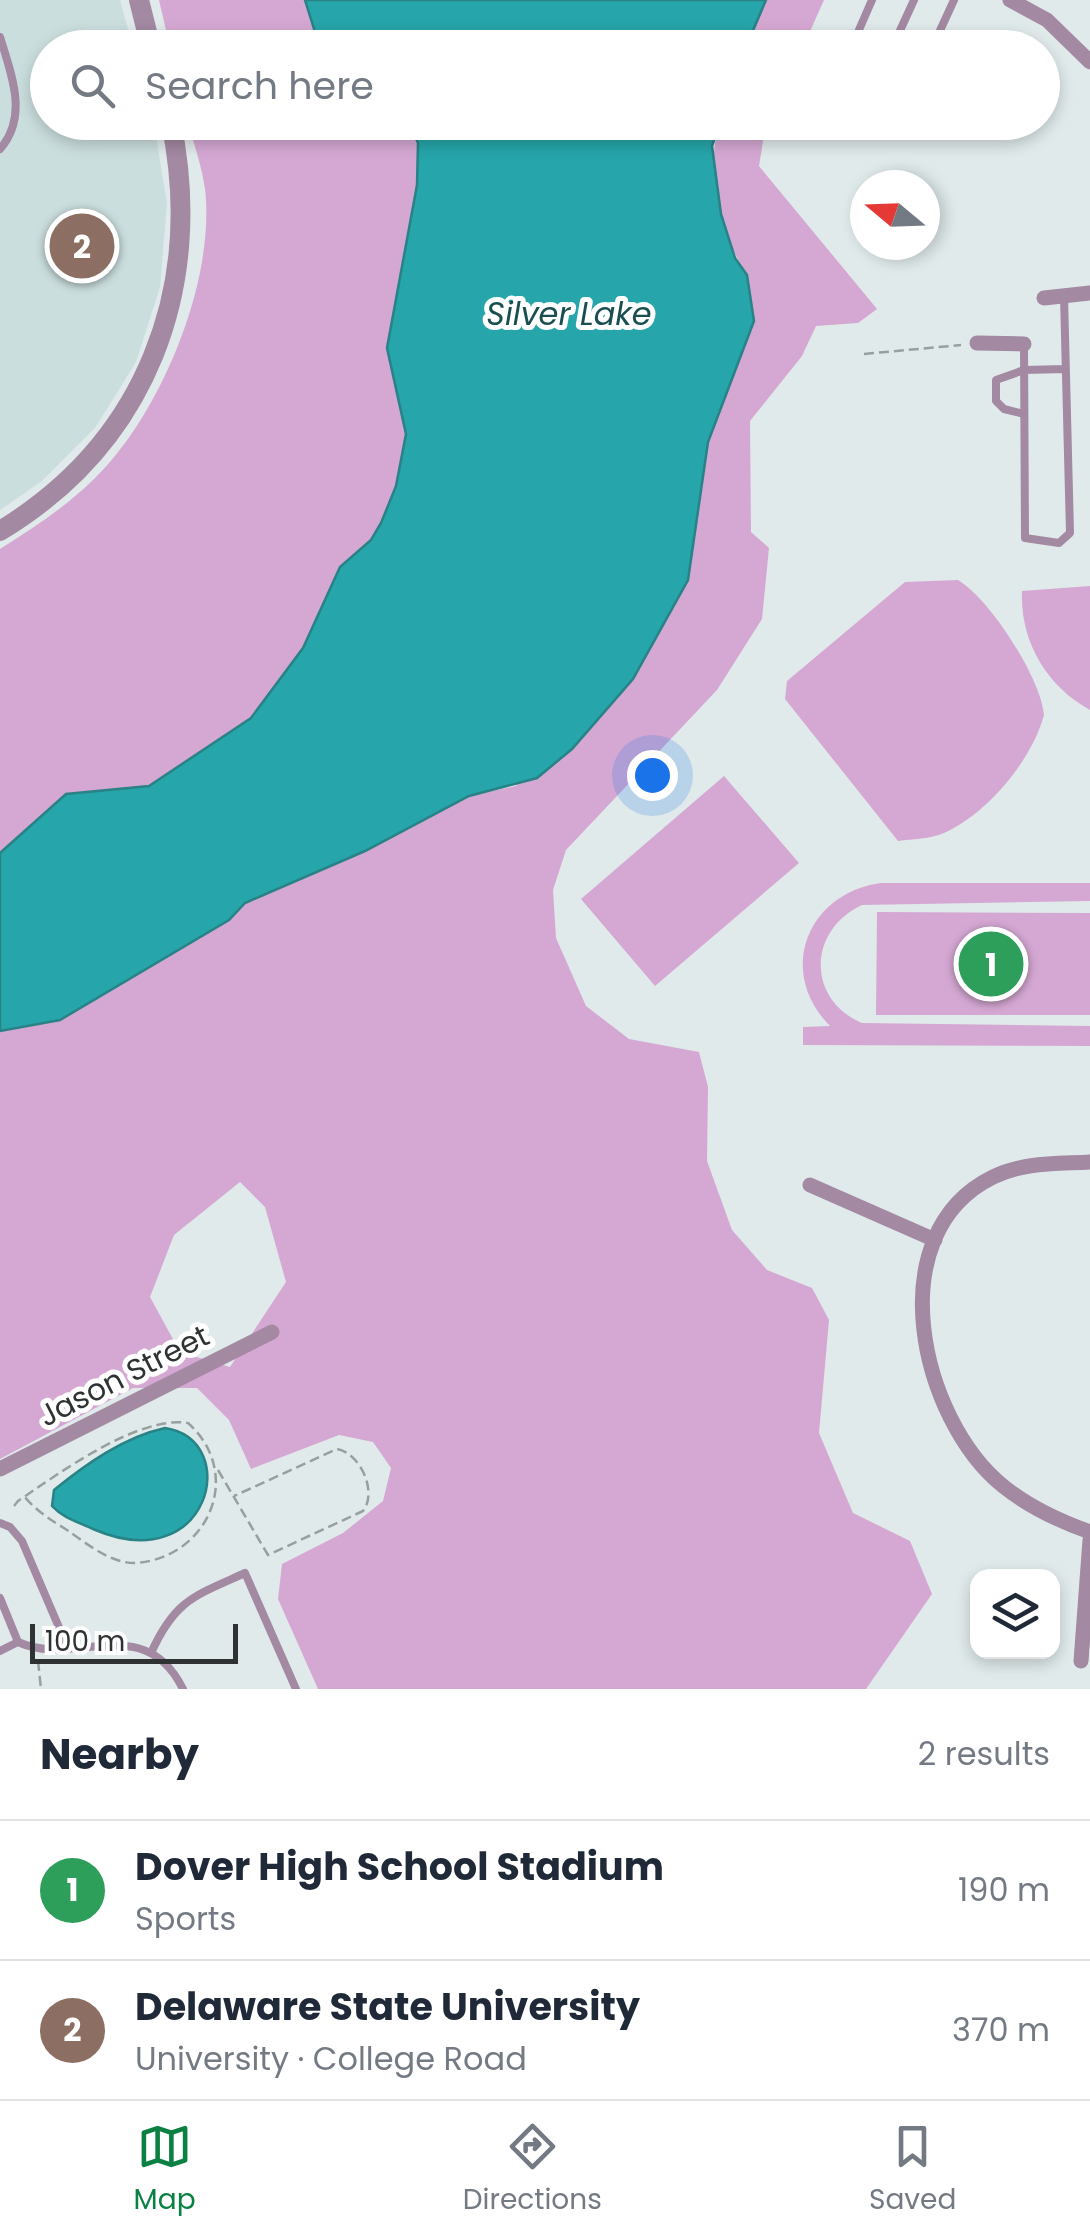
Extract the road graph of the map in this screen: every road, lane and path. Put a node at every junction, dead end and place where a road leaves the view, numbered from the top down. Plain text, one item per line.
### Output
1 (138, 0) edge
2 (872, 0) edge
3 (914, 0) edge
4 (954, 0) edge
5 (1010, 0) edge
6 (1042, 8) edge
7 (146, 30) edge
8 (859, 30) edge
9 (900, 30) edge
10 (940, 30) edge
11 (0, 38) edge
12 (1087, 53) edge
13 (174, 140) edge
14 (0, 149) edge
15 (1090, 293) edge
16 (1064, 296) junction
17 (1044, 298) dead end
18 (977, 343) joint
19 (1024, 344) joint
20 (864, 354) dead end
21 (1065, 369) junction
22 (1024, 370) junction
23 (1024, 414) junction
24 (0, 531) edge
25 (1090, 1162) edge
26 (810, 1185) dead end
27 (935, 1240) junction
28 (272, 1332) dead end
29 (0, 1469) edge
30 (216, 1469) junction
31 (24, 1496) junction
32 (234, 1496) junction
33 (14, 1506) dead end
34 (0, 1523) edge
35 (1090, 1532) edge
36 (1090, 1540) edge
37 (0, 1598) edge
38 (18, 1642) junction
39 (67, 1646) junction
40 (0, 1651) edge
41 (151, 1653) junction
42 (38, 1656) dead end
43 (1080, 1661) dead end
44 (40, 1689) edge
45 (184, 1689) edge
46 (296, 1689) edge

1 - 7 street
2 - 8 lane
3 - 9 lane
4 - 10 lane
5 - 6 street
6 - 12 street
11 - 14 lane
13 - 24 street
15 - 16 street
16 - 17 street
16 - 21 lane
18 - 19 street
18 - 20 path
19 - 22 lane
21 - 22 lane
21 - 23 lane
22 - 23 lane
22 - 23 lane
25 - 27 street
26 - 27 street
27 - 35 street
28 - 29 street, Jason Street
30 - 31 path
30 - 31 path
30 - 32 path
31 - 33 path
32 - 32 path
34 - 39 lane
36 - 43 street
37 - 38 lane
38 - 39 lane
38 - 40 lane
39 - 41 lane
41 - 45 lane
41 - 46 lane
42 - 44 path

